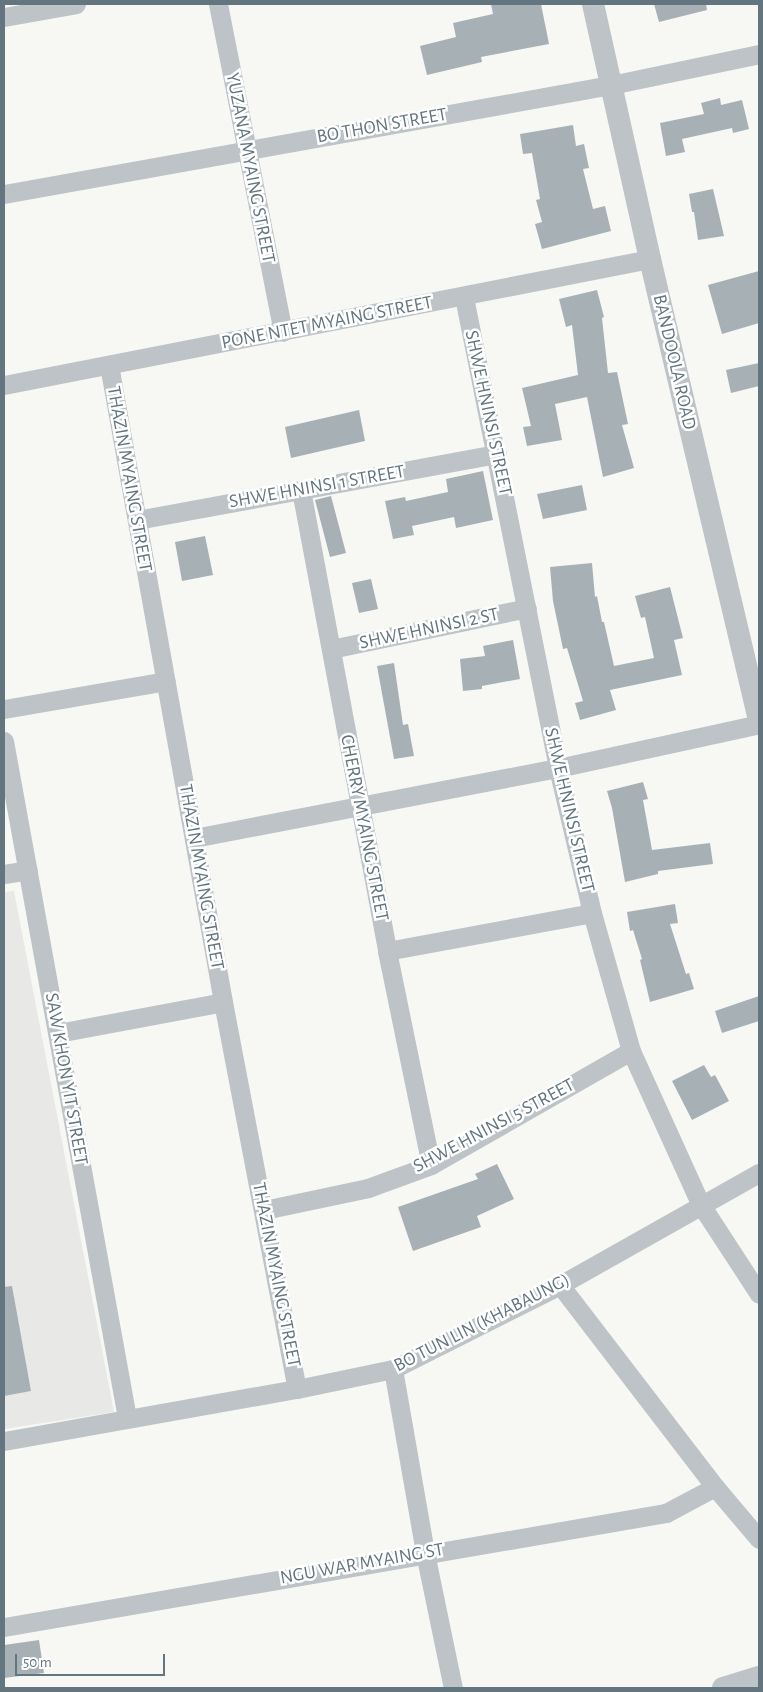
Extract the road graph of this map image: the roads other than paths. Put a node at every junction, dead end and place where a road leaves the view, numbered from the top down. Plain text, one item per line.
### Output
1 (76, 4) edge
2 (218, 4) edge
3 (593, 4) edge
4 (4, 18) edge
5 (759, 54) edge
6 (611, 85) junction
7 (247, 151) junction
8 (4, 194) edge
9 (650, 259) junction
10 (464, 296) junction
11 (282, 332) junction
12 (109, 365) junction
13 (4, 385) edge
14 (497, 454) junction
15 (301, 490) junction
16 (137, 520) junction
17 (527, 608) junction
18 (330, 649) junction
19 (166, 681) junction
20 (4, 709) edge
21 (759, 720) edge
22 (759, 724) edge
23 (4, 740) edge
24 (558, 768) junction
25 (360, 806) junction
26 (194, 838) junction
27 (28, 870) junction
28 (4, 874) edge
29 (592, 912) junction
30 (387, 951) junction
31 (223, 1002) junction
32 (58, 1034) junction
33 (631, 1051) junction
34 (431, 1165) junction
35 (759, 1173) edge
36 (701, 1205) junction
37 (264, 1210) junction
38 (560, 1285) junction
39 (759, 1294) edge
40 (393, 1369) junction
41 (297, 1389) junction
42 (128, 1418) junction
43 (4, 1441) edge
44 (715, 1487) junction
45 (759, 1539) edge
46 (425, 1553) junction
47 (4, 1627) edge
48 (759, 1677) edge
49 (453, 1688) edge
50 (723, 1688) edge

1 - 4 street
2 - 7 street, YUZANA MYAING STREET
3 - 6 street, BANDOOLA ROAD
5 - 6 street, BO THON STREET
6 - 7 street, BO THON STREET
6 - 9 street, BANDOOLA ROAD
7 - 8 street, BO THON STREET
7 - 11 street, YUZANA MYAING STREET
9 - 10 street, PONE NTET MYAING STREET
9 - 21 street, BANDOOLA ROAD
10 - 11 street, PONE NTET MYAING STREET
10 - 14 street, SHWE HNINSI STREET
11 - 12 street, PONE NTET MYAING STREET
12 - 13 street, PONE NTET MYAING STREET
12 - 16 street, THAZIN MYAING STREET
14 - 15 street, SHWE HNINSI 1 STREET
14 - 17 street, SHWE HNINSI STREET
15 - 16 street, SHWE HNINSI 1 STREET
15 - 18 street, CHERRY MYAING STREET
16 - 19 street, THAZIN MYAING STREET
17 - 18 street, SHWE HNINSI 2 ST
17 - 24 street, SHWE HNINSI STREET
18 - 25 street, CHERRY MYAING STREET
19 - 20 street
19 - 26 street, THAZIN MYAING STREET
22 - 24 street
23 - 27 street, SAW KHON YIT STREET
24 - 25 street
24 - 29 street, SHWE HNINSI STREET
25 - 26 street
25 - 30 street, CHERRY MYAING STREET
26 - 31 street, THAZIN MYAING STREET
27 - 28 street
27 - 32 street, SAW KHON YIT STREET
29 - 30 street
29 - 33 street, SHWE HNINSI STREET
30 - 34 street, CHERRY MYAING STREET
31 - 32 street
31 - 37 street, THAZIN MYAING STREET
32 - 42 street, SAW KHON YIT STREET
33 - 34 street, SHWE HNINSI 5 STREET
33 - 36 street, SHWE HNINSI STREET
34 - 37 street, SHWE HNINSI 5 STREET
35 - 36 street, BO TUN LIN (KHABAUNG)
36 - 38 street, BO TUN LIN (KHABAUNG)
36 - 39 street, SHWE HNINSI STREET
37 - 41 street, THAZIN MYAING STREET
38 - 40 street, BO TUN LIN (KHABAUNG)
38 - 44 street
40 - 41 street, BO TUN LIN (KHABAUNG)
40 - 46 street
41 - 42 street, BO TUN LIN (KHABAUNG)
42 - 43 street, BO TUN LIN (KHABAUNG)
44 - 45 street
44 - 46 street, NGU WAR MYAING ST
46 - 47 street, NGU WAR MYAING ST
46 - 49 street
48 - 50 street

